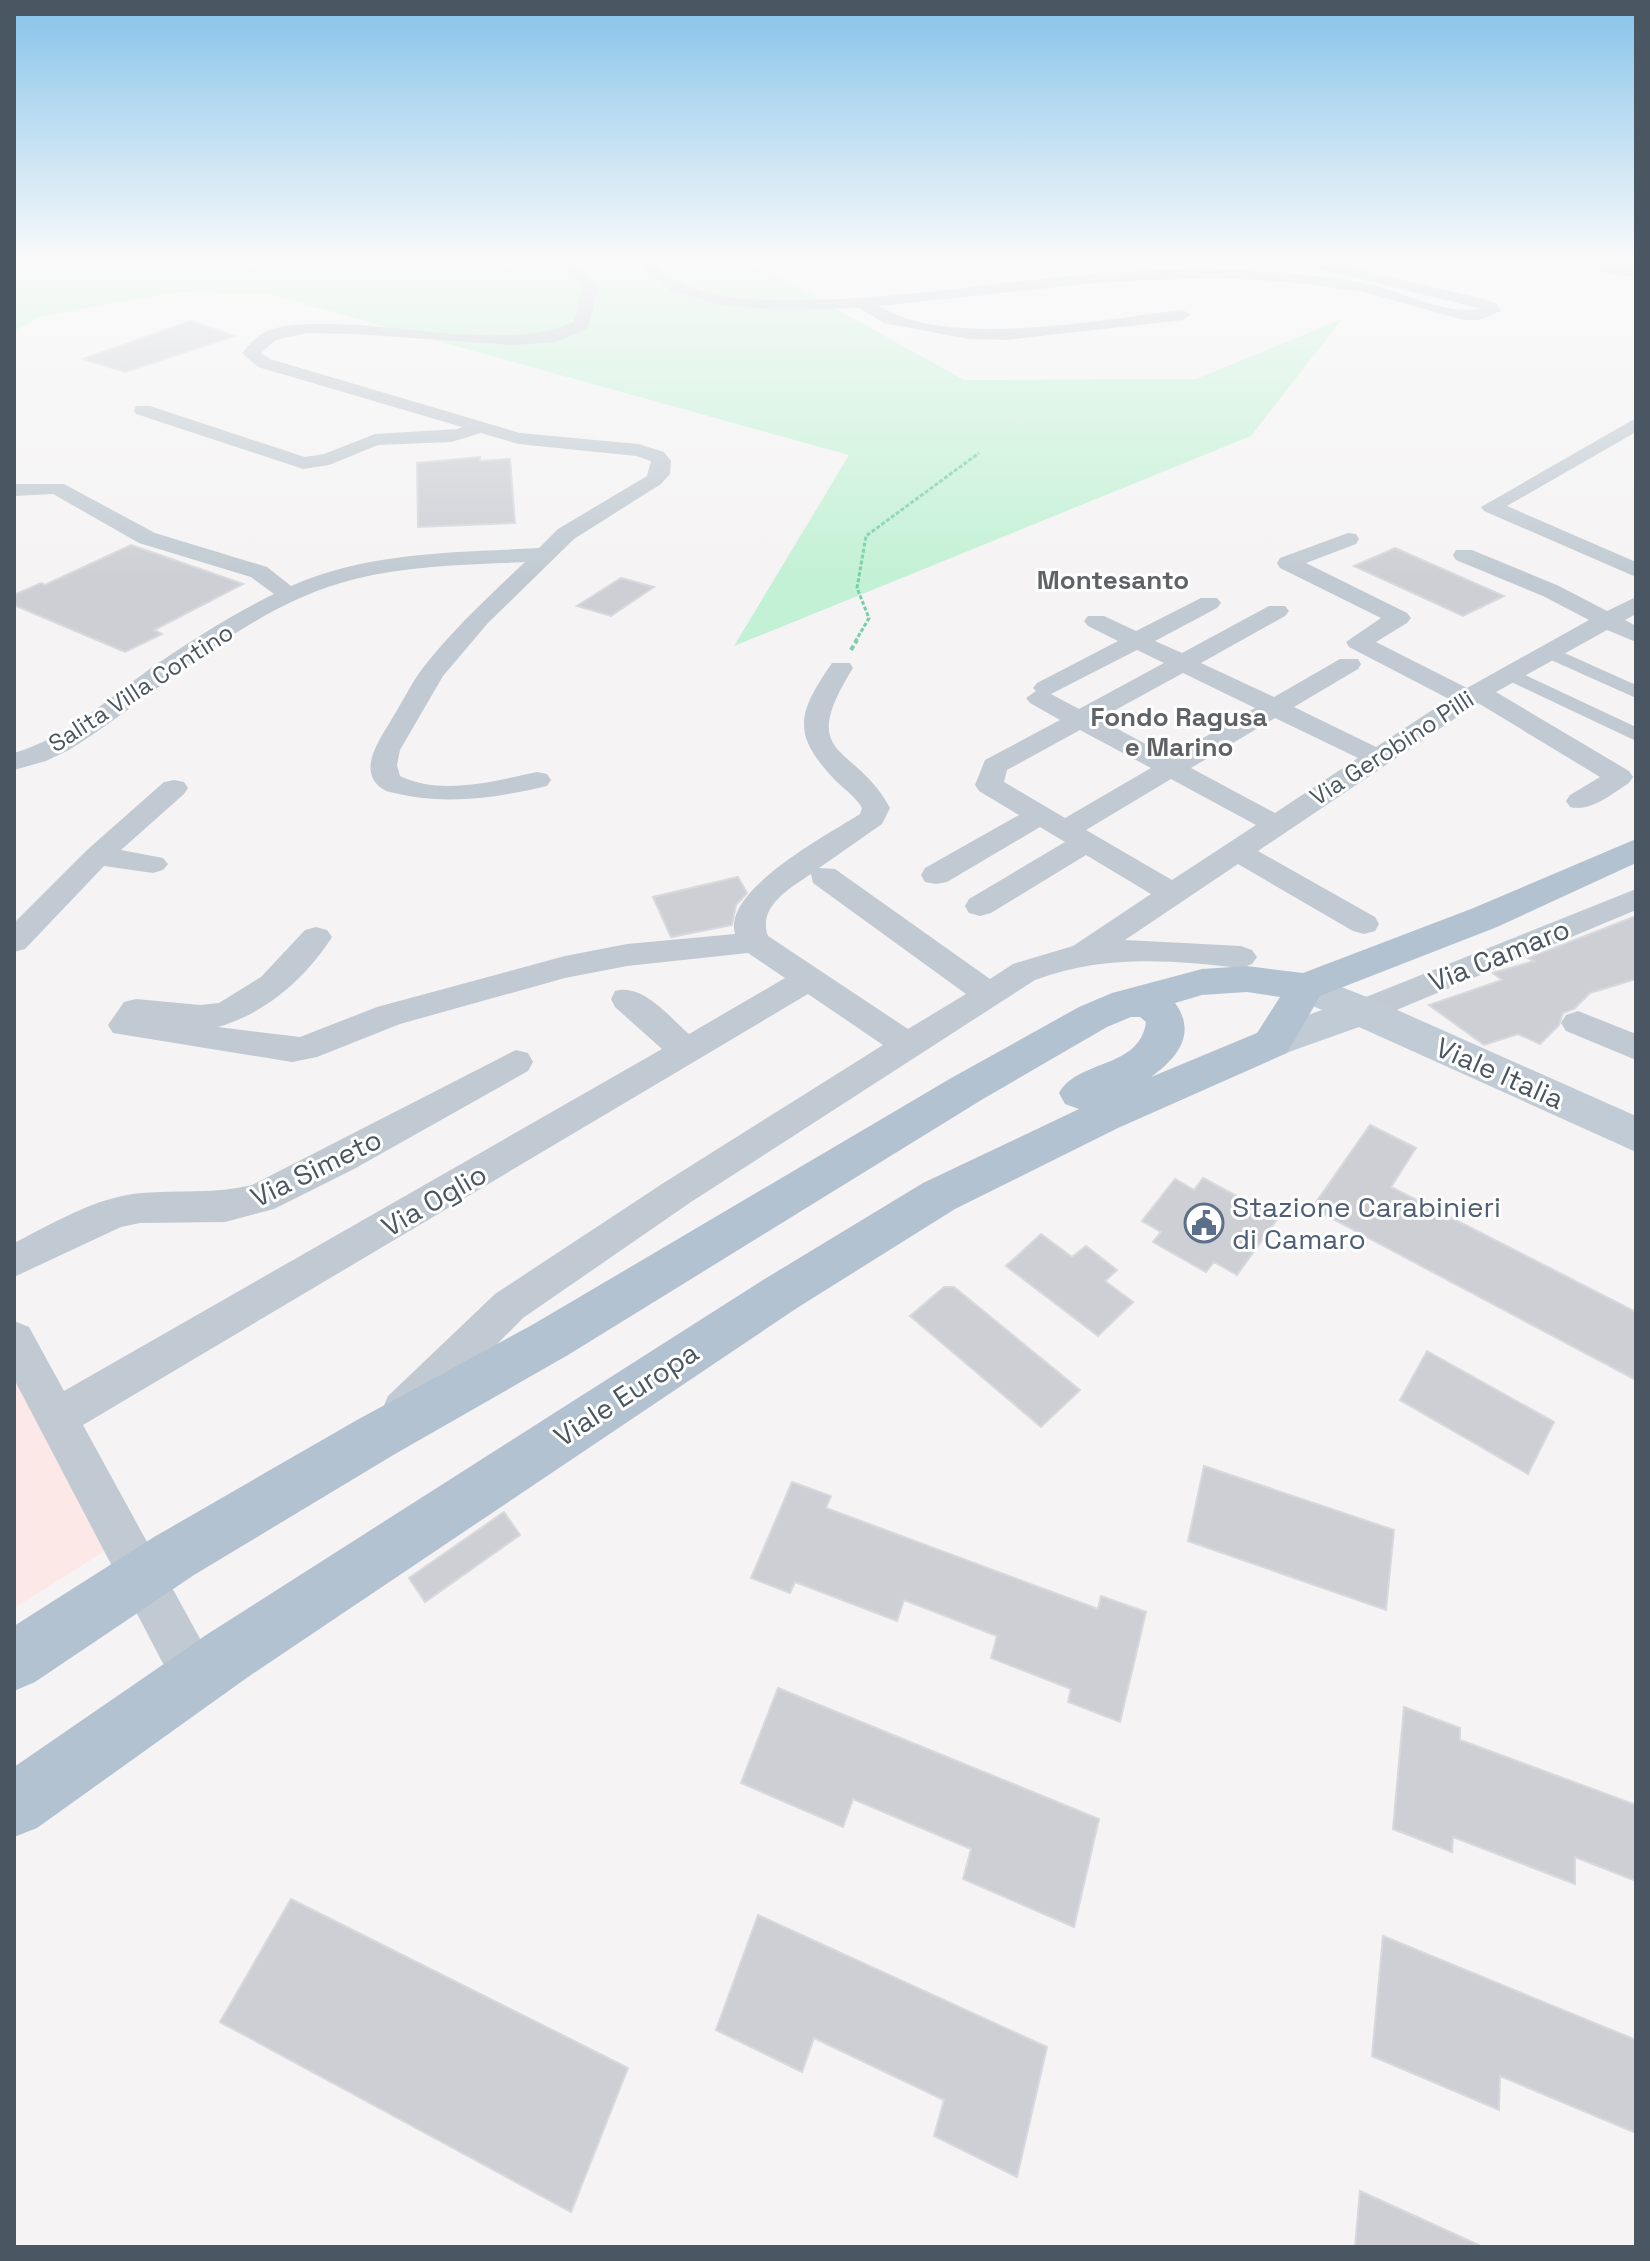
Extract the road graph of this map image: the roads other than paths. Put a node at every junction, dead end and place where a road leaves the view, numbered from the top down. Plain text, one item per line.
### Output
1 (272, 366) edge
2 (143, 410) dead end
3 (1636, 424) edge
4 (479, 427) junction
5 (1603, 441) junction
6 (1625, 448) dead end
7 (14, 477) edge
8 (57, 488) junction
9 (14, 490) edge
10 (1348, 539) dead end
11 (546, 554) junction
12 (1464, 555) dead end
13 (370, 569) junction
14 (1636, 570) edge
15 (259, 572) junction
16 (288, 597) junction
17 (1209, 603) dead end
18 (1636, 604) edge
19 (1277, 611) dead end
20 (1608, 619) junction
21 (1096, 621) dead end
22 (1636, 635) edge
23 (1136, 641) junction
24 (1549, 652) junction
25 (1182, 663) junction
26 (1349, 664) dead end
27 (841, 668) road end
28 (1510, 674) junction
29 (1636, 692) edge
30 (1472, 695) junction
31 (1274, 708) junction
32 (1080, 719) junction
33 (1636, 735) edge
34 (1376, 757) junction
35 (14, 762) edge
36 (1171, 768) junction
37 (537, 780) dead end
38 (174, 788) dead end
39 (1580, 801) dead end
40 (1275, 824) junction
41 (1064, 829) junction
42 (1235, 850) junction
43 (1636, 850) edge
44 (97, 856) junction
45 (153, 864) dead end
46 (936, 875) dead end
47 (824, 876) dead end
48 (1162, 898) junction
49 (1636, 899) edge
50 (980, 906) dead end
51 (1364, 924) dead end
52 (316, 937) dead end
53 (14, 942) edge
54 (754, 942) junction
55 (1083, 953) junction
56 (1241, 957) junction
57 (809, 979) junction
58 (1306, 987) junction
59 (989, 994) junction
60 (627, 999) dead end
61 (1126, 1003) junction
62 (1363, 1011) junction
63 (1578, 1023) dead end
64 (1272, 1043) junction
65 (907, 1045) junction
66 (1636, 1048) edge
67 (688, 1052) junction
68 (516, 1062) dead end
69 (1636, 1135) edge
70 (989, 1169) junction
71 (14, 1261) edge
72 (14, 1339) edge
73 (57, 1418) junction
74 (376, 1437) junction
75 (142, 1577) junction
76 (14, 1661) edge
77 (196, 1677) junction
78 (14, 1805) edge

1 - 4 street
2 - 4 street
3 - 5 street
4 - 11 street
5 - 6 street
5 - 14 street
7 - 8 street
8 - 9 street
8 - 15 street
10 - 30 street
11 - 13 street, Salita Villa Contino
11 - 37 street
12 - 20 street
13 - 15 street
13 - 16 street, Salita Villa Contino
15 - 16 street
16 - 35 street, Salita Villa Contino
17 - 23 street
18 - 20 street, Via Gerobino Pilli
19 - 25 street
20 - 22 street
20 - 24 street, Via Gerobino Pilli
21 - 23 street
23 - 25 street
23 - 32 street
24 - 28 street, Via Gerobino Pilli
24 - 29 street
25 - 31 street
25 - 32 street
26 - 31 street
27 - 54 street
28 - 30 street, Via Gerobino Pilli
28 - 33 street
30 - 34 street, Via Gerobino Pilli
30 - 39 street
31 - 34 street
31 - 36 street
32 - 36 street
32 - 41 street
34 - 40 street, Via Gerobino Pilli
36 - 40 street
36 - 41 street
38 - 44 street
40 - 42 street, Via Gerobino Pilli
41 - 46 street
41 - 48 street
41 - 50 street
42 - 48 street, Via Gerobino Pilli
42 - 51 street
43 - 58 main road
44 - 45 street
44 - 53 street
47 - 59 street
48 - 55 street, Via Gerobino Pilli
48 - 56 street
49 - 62 street, Via Camaro
52 - 54 street
54 - 57 street
55 - 56 street
55 - 59 street
56 - 58 street
57 - 65 street
57 - 67 street, Via Oglio
58 - 61 main road
58 - 62 main road, Viale Italia
58 - 64 main road
59 - 65 street
60 - 67 street
61 - 70 main road
61 - 74 main road
62 - 64 main road
62 - 69 main road, Viale Italia
63 - 66 street
64 - 70 main road, Viale Europa
65 - 74 street
67 - 73 street, Via Oglio
68 - 71 street, Via Simeto
70 - 77 main road, Viale Europa
72 - 73 street
73 - 75 street
74 - 75 main road
75 - 76 main road
75 - 77 street
77 - 78 main road, Viale Europa

